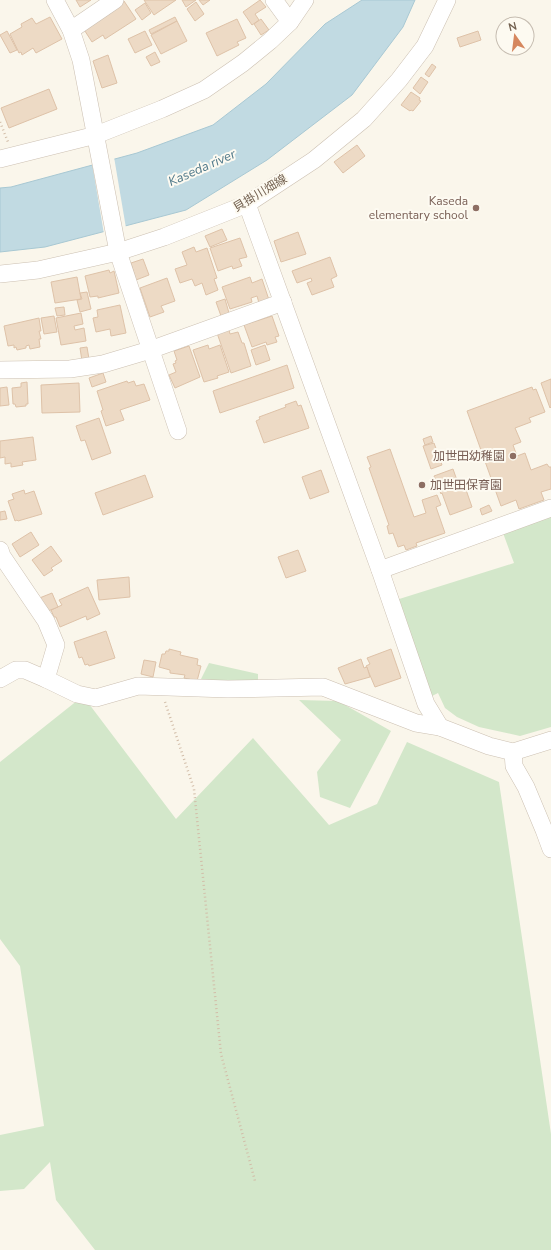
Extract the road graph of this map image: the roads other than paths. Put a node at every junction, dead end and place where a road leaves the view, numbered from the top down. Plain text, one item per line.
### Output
1 (55, 0) edge
2 (115, 0) edge
3 (274, 0) edge
4 (305, 0) edge
5 (448, 0) edge
6 (290, 22) junction
7 (71, 30) junction
8 (97, 139) junction
9 (7, 158) edge
10 (247, 204) junction
11 (117, 247) junction
12 (0, 274) edge
13 (283, 302) junction
14 (150, 350) junction
15 (0, 370) edge
16 (178, 431) dead end
17 (551, 508) edge
18 (0, 550) edge
19 (380, 570) junction
20 (46, 679) junction
21 (0, 680) edge
22 (440, 727) junction
23 (551, 740) edge
24 (513, 752) junction
25 (551, 849) edge

1 - 7 street
2 - 7 street
3 - 6 street
4 - 6 street
5 - 10 street, 貝掛川畑線
6 - 8 street
7 - 8 street
8 - 9 street
8 - 11 street
10 - 11 street, 貝掛川畑線
10 - 13 street
11 - 12 street, 貝掛川畑線
11 - 14 street
13 - 14 street
13 - 19 street
14 - 15 street
14 - 16 street
17 - 19 street
18 - 20 street
19 - 22 street
20 - 21 street
20 - 22 street
22 - 24 street
23 - 24 street
24 - 25 street

